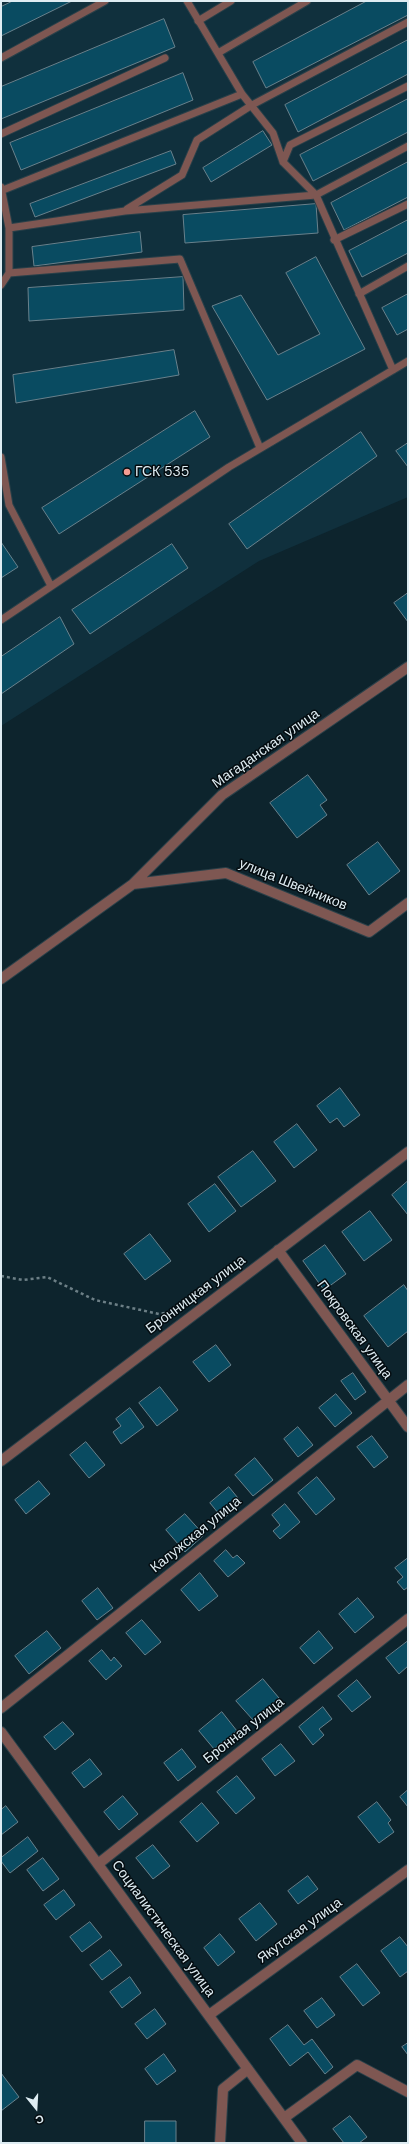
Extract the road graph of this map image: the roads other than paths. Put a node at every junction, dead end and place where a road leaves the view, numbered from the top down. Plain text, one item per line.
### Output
1 (105, 1) edge
2 (187, 1) edge
3 (231, 1) edge
4 (307, 1) edge
5 (198, 20) junction
6 (408, 22) edge
7 (218, 53) junction
8 (1, 58) edge
9 (165, 58) dead end
10 (408, 86) edge
11 (242, 94) junction
12 (252, 105) junction
13 (1, 134) edge
14 (408, 146) edge
15 (283, 162) junction
16 (2, 189) edge
17 (316, 195) junction
18 (408, 204) edge
19 (125, 210) junction
20 (9, 228) junction
21 (334, 240) junction
22 (408, 266) edge
23 (9, 273) junction
24 (1, 285) edge
25 (359, 294) junction
26 (408, 361) edge
27 (394, 370) junction
28 (260, 448) junction
29 (1, 457) edge
30 (3, 486) edge
31 (51, 586) junction
32 (1, 620) edge
33 (408, 667) edge
34 (133, 884) junction
35 (408, 903) edge
36 (1, 979) edge
37 (408, 1152) edge
38 (278, 1250) junction
39 (408, 1385) edge
40 (388, 1400) junction
41 (408, 1427) edge
42 (1, 1461) edge
43 (408, 1619) edge
44 (1, 1708) edge
45 (1, 1732) edge
46 (98, 1864) junction
47 (408, 1870) edge
48 (209, 2015) junction
49 (248, 2069) junction
50 (408, 2092) edge
51 (284, 2118) junction
52 (220, 2143) edge
53 (302, 2143) edge

1 - 8 lane
2 - 5 lane
3 - 5 lane
4 - 7 lane
5 - 7 lane
6 - 12 lane
7 - 11 lane
9 - 13 lane
10 - 15 lane
11 - 12 lane
11 - 16 lane
12 - 15 lane
12 - 19 lane
14 - 17 lane
15 - 17 lane
16 - 20 lane
17 - 19 lane
17 - 21 lane
18 - 21 lane
19 - 20 lane
20 - 23 lane
21 - 25 lane
22 - 25 lane
23 - 24 lane
23 - 28 lane
25 - 27 lane
26 - 27 lane
27 - 28 lane
28 - 31 lane
29 - 30 lane
30 - 31 lane
31 - 32 lane
33 - 34 street, Магаданская улица
34 - 35 street, улица Швейников
34 - 36 street, Магаданская улица
37 - 38 street, Бронницкая улица
38 - 40 street, Покровская улица
38 - 42 street, Бронницкая улица
39 - 40 street, Калужская улица
40 - 41 street, Покровская улица
40 - 44 street, Калужская улица
43 - 46 street, Бронная улица
45 - 46 street, Социалистическая улица
46 - 48 street, Социалистическая улица
47 - 48 street, Якутская улица
48 - 49 street, Социалистическая улица
49 - 51 street, Социалистическая улица
49 - 52 street
50 - 51 street
51 - 53 street, Социалистическая улица

